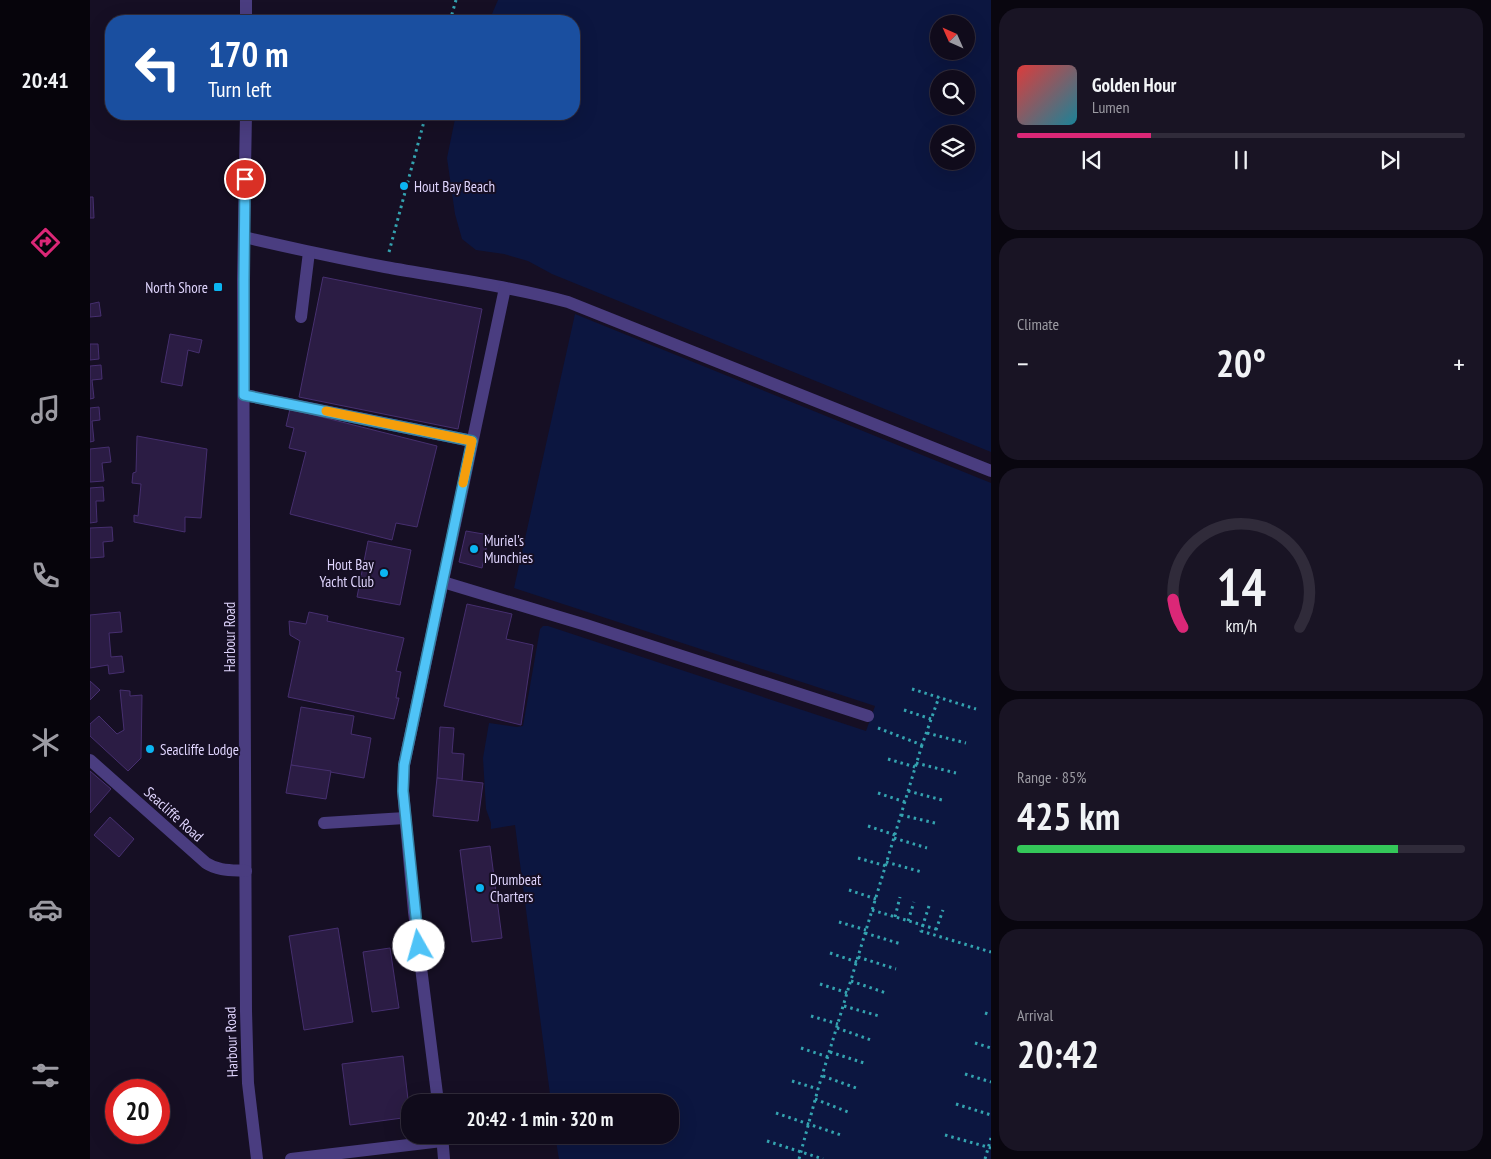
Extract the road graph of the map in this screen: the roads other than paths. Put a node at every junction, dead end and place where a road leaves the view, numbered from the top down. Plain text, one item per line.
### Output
1 (246, 0) edge
2 (246, 15) edge
3 (246, 120) edge
4 (244, 237) junction
5 (309, 252) junction
6 (505, 288) junction
7 (300, 317) dead end
8 (244, 395) junction
9 (472, 441) junction
10 (991, 471) edge
11 (443, 582) junction
12 (868, 716) dead end
13 (90, 760) edge
14 (405, 818) junction
15 (324, 823) dead end
16 (246, 871) junction
17 (437, 1094) edge
18 (401, 1144) edge
19 (443, 1144) edge
20 (257, 1159) edge
21 (291, 1159) edge
22 (444, 1159) edge

1 - 2 street
3 - 4 street, Harbour Road
4 - 5 street
4 - 8 street, Harbour Road
5 - 6 street
5 - 7 street
6 - 9 street
6 - 10 street
8 - 9 street
8 - 16 street, Harbour Road
9 - 11 street
11 - 12 street
11 - 14 street
13 - 16 street, Seacliffe Road
14 - 15 street
14 - 17 street
16 - 20 street, Harbour Road
18 - 21 street
19 - 22 street

